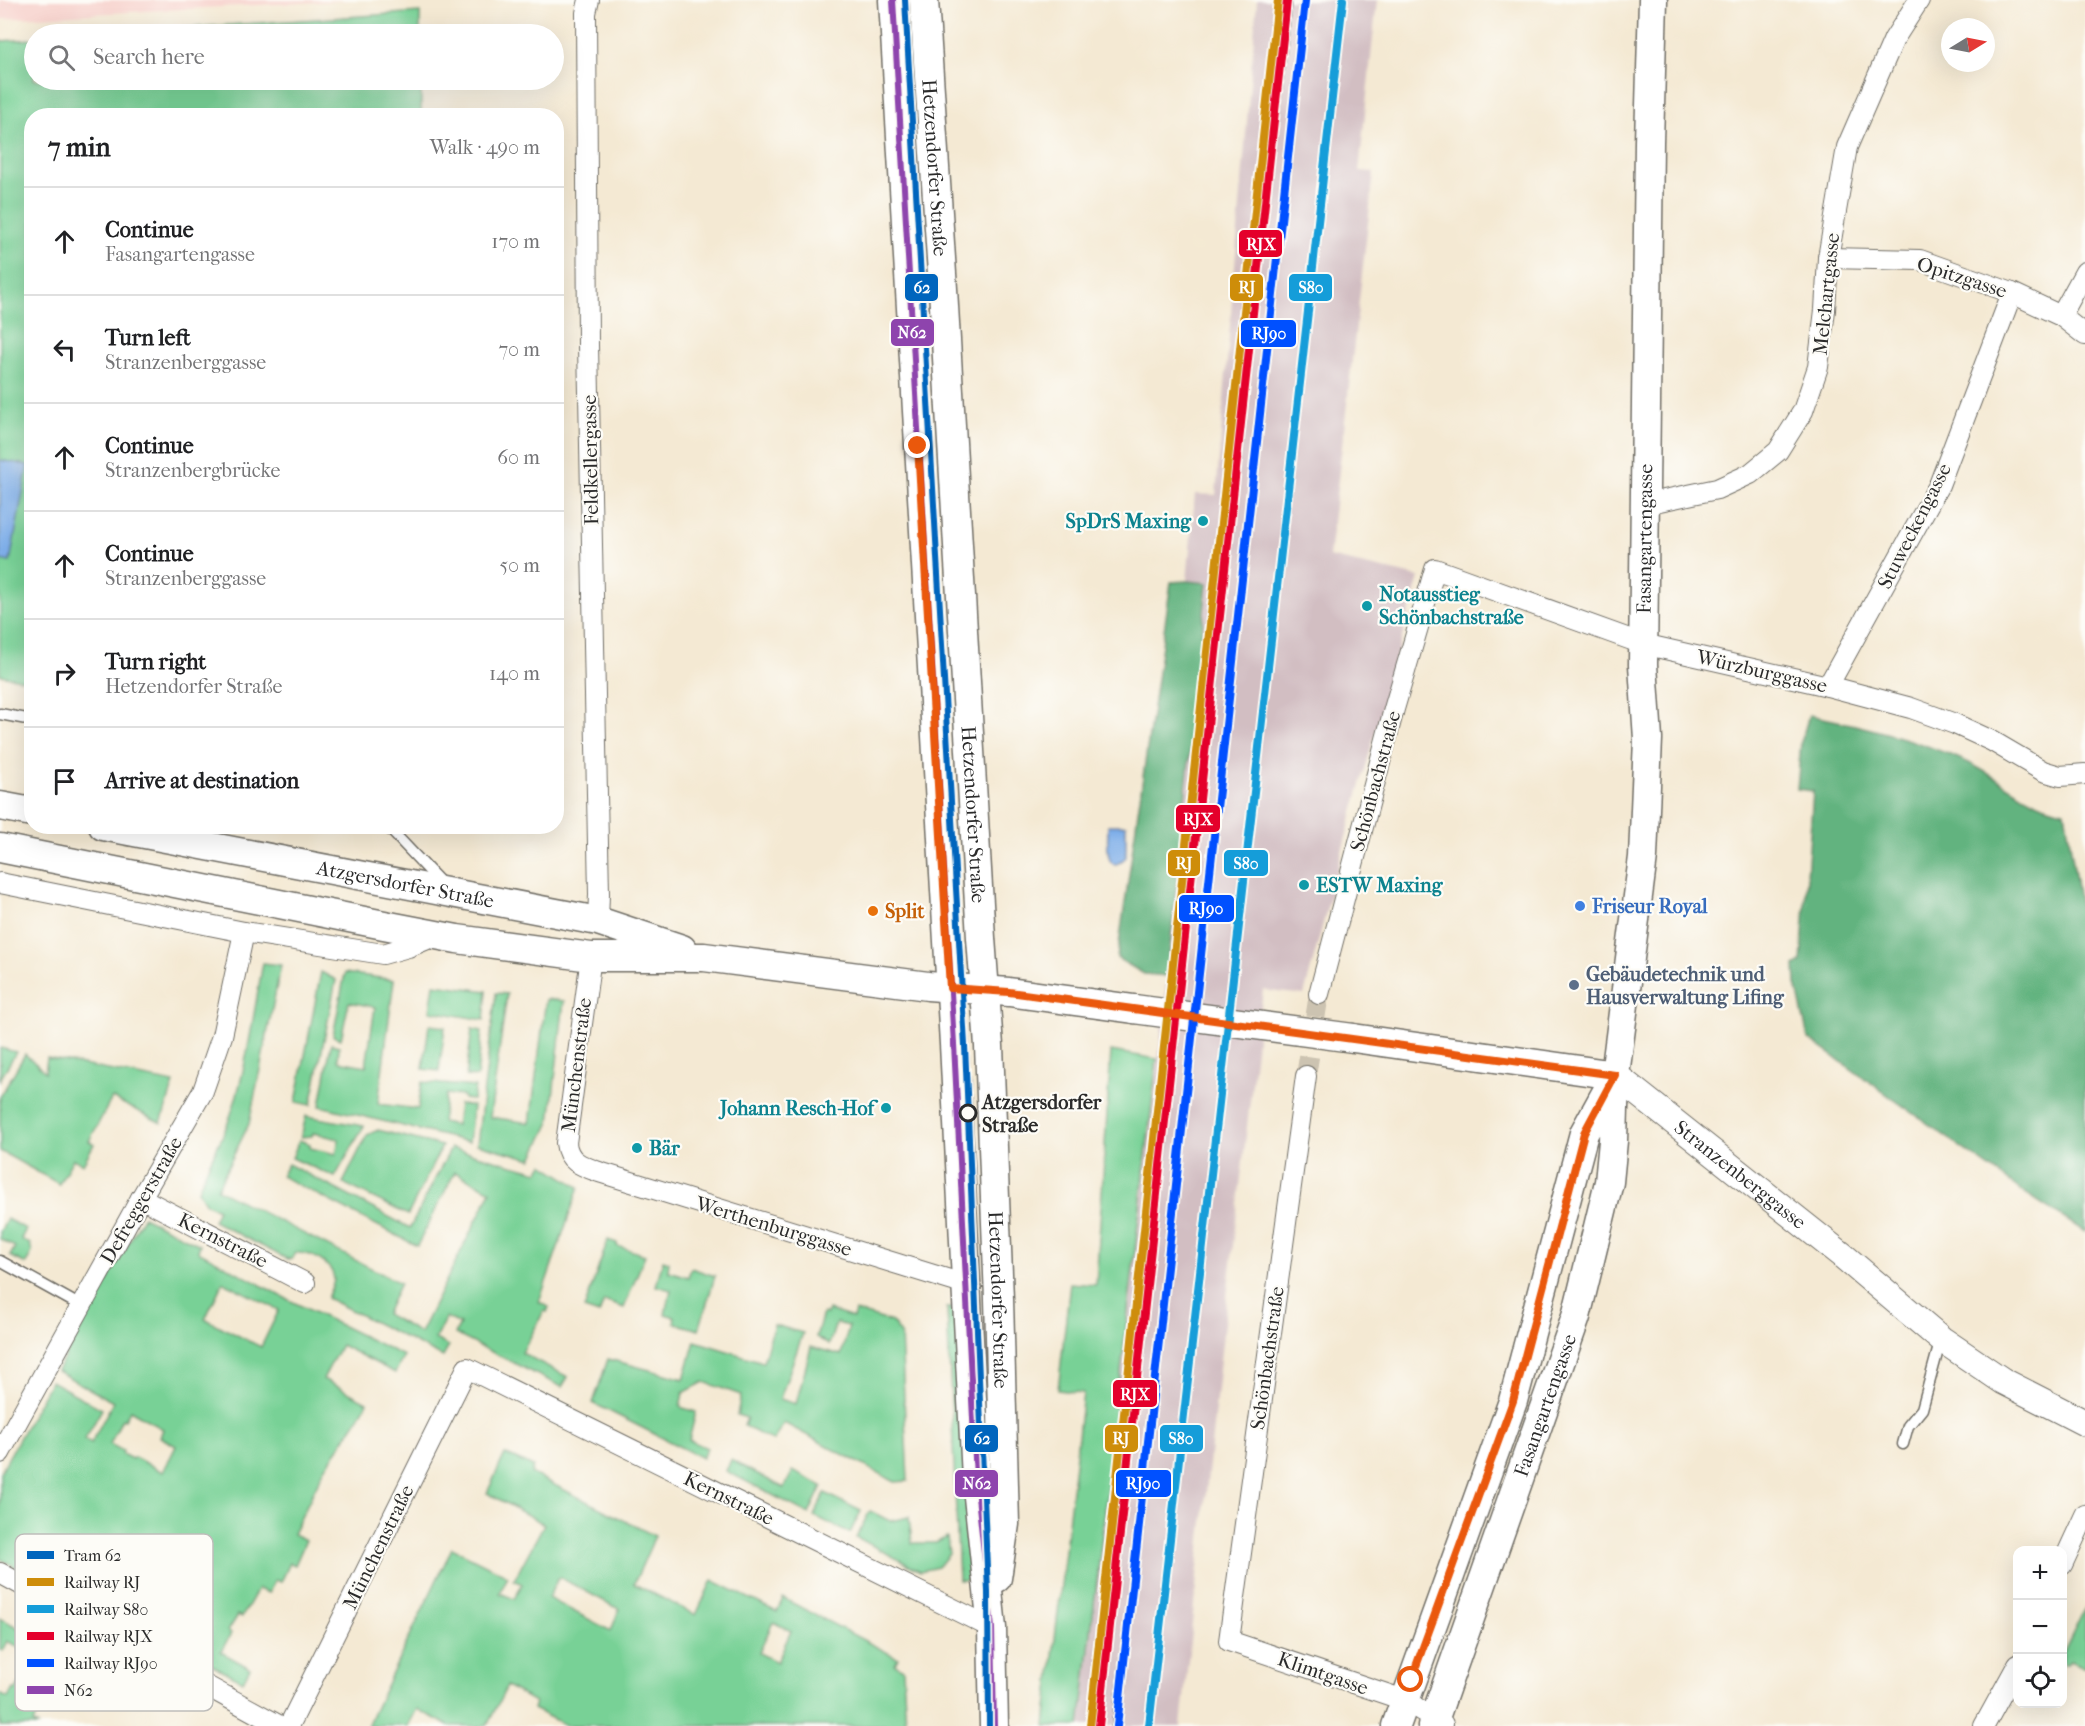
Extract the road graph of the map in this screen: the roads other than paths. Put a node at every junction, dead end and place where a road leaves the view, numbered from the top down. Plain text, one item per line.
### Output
1 (589, 0) edge
2 (893, 0) edge
3 (924, 0) edge
4 (1653, 0) edge
5 (1919, 0) edge
6 (1828, 258) junction
7 (2085, 272) edge
8 (2012, 293) junction
9 (2061, 316) junction
10 (2085, 335) edge
11 (1646, 504) junction
12 (1435, 569) joint
13 (1643, 644) junction
14 (1828, 686) junction
15 (0, 714) edge
16 (24, 718) edge
17 (2085, 774) edge
18 (0, 806) edge
19 (24, 810) edge
20 (144, 834) edge
21 (395, 834) edge
22 (0, 848) edge
23 (0, 883) edge
24 (450, 893) junction
25 (598, 921) junction
26 (244, 932) junction
27 (437, 935) junction
28 (591, 957) junction
29 (704, 957) junction
30 (950, 988) junction
31 (985, 990) junction
32 (1319, 994) tunnel mouth
33 (1615, 1075) junction
34 (1306, 1076) tunnel mouth
35 (582, 1166) joint
36 (141, 1198) junction
37 (0, 1261) edge
38 (304, 1283) dead end
39 (966, 1285) junction
40 (81, 1306) junction
41 (1941, 1339) junction
42 (467, 1368) joint
43 (2085, 1423) edge
44 (1903, 1444) dead end
45 (0, 1453) edge
46 (2085, 1515) edge
47 (2067, 1554) edge
48 (0, 1573) edge
49 (15, 1581) edge
50 (992, 1628) junction
51 (1229, 1641) joint
52 (2013, 1673) edge
53 (213, 1689) edge
54 (1400, 1713) edge
55 (1438, 1724) edge
56 (280, 1726) edge
57 (289, 1726) edge
58 (994, 1726) edge
59 (1984, 1726) edge

1 - 25 street, Feldkellergasse
2 - 30 main road, Hetzendorfer Straße
3 - 31 main road, Hetzendorfer Straße
4 - 11 main road, Fasangartengasse
5 - 6 street, Melchartgasse
6 - 8 street, Opitzgasse
6 - 11 street, Melchartgasse
7 - 9 street
8 - 9 street, Opitzgasse
8 - 14 street, Stuweckengasse
9 - 10 street, Opitzgasse
11 - 13 main road, Fasangartengasse
12 - 13 street, Würzburggasse
12 - 32 street, Schönbachstraße
13 - 14 street, Würzburggasse
13 - 33 main road, Fasangartengasse
14 - 17 street, Würzburggasse
15 - 16 lane
18 - 19 main road
20 - 24 main road, Atzgersdorfer Straße
21 - 24 lane
22 - 27 main road, Atzgersdorfer Straße
23 - 26 street
24 - 25 main road, Atzgersdorfer Straße
25 - 29 main road, Atzgersdorfer Straße
26 - 27 street
26 - 36 street, Defreggerstraße
27 - 28 main road, Atzgersdorfer Straße
28 - 29 main road, Atzgersdorfer Straße
28 - 35 street, Münchenstraße
29 - 30 main road, Atzgersdorfer Straße
30 - 31 main road
30 - 39 main road, Hetzendorfer Straße
31 - 33 main road, bridge
31 - 50 main road, Hetzendorfer Straße
33 - 41 street, Stranzenberggasse
33 - 54 main road, Fasangartengasse
33 - 55 main road, Fasangartengasse
34 - 51 street, Schönbachstraße
35 - 39 street, Werthenburggasse
36 - 38 street, Kernstraße
36 - 40 street, Defreggerstraße
37 - 40 lane
39 - 50 main road, Hetzendorfer Straße
40 - 45 street, Defreggerstraße
41 - 43 street, Stranzenberggasse
41 - 44 lane
42 - 50 street, Kernstraße
42 - 57 street, Münchenstraße
46 - 47 street
48 - 49 street
50 - 58 main road, Hetzendorfer Straße
51 - 54 street, Klimtgasse
52 - 59 street
53 - 56 street
54 - 55 street, Klimtgasse

